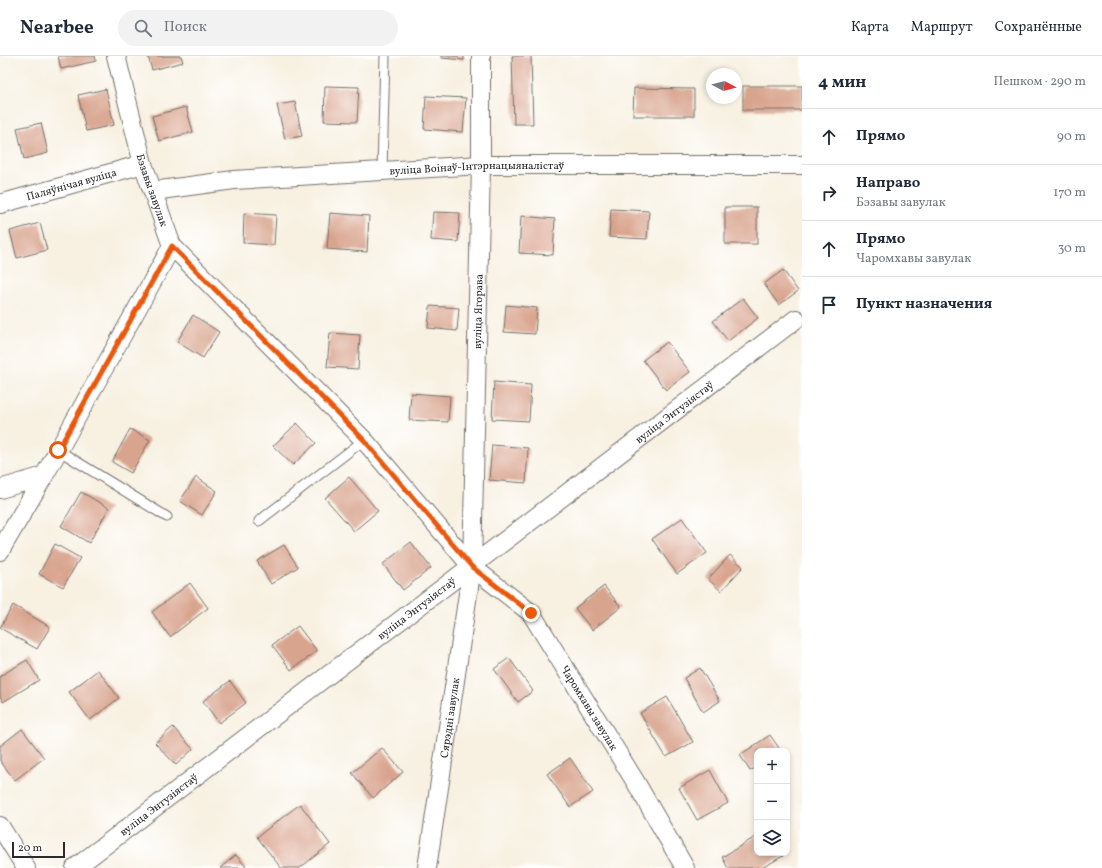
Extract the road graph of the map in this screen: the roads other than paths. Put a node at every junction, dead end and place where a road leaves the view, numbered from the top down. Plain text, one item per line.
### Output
1 (116, 56) edge
2 (385, 56) edge
3 (481, 56) edge
4 (143, 164) junction
5 (481, 165) junction
6 (802, 165) edge
7 (382, 170) junction
8 (152, 192) junction
9 (0, 204) edge
10 (172, 246) junction
11 (796, 319) dead end
12 (364, 440) junction
13 (58, 450) junction
14 (44, 476) junction
15 (0, 489) edge
16 (167, 516) dead end
17 (259, 522) dead end
18 (0, 550) edge
19 (472, 567) junction
20 (0, 826) edge
21 (26, 868) edge
22 (75, 868) edge
23 (427, 868) edge
24 (685, 868) edge

1 - 4 street, Бэзавы завулак
2 - 7 lane
3 - 5 street, вуліца Ягорава
4 - 8 street, Бэзавы завулак
4 - 9 street, Паляўнічая вуліца
5 - 6 street, вуліца Воінаў-Інтэрнацыяналістаў
5 - 7 street, вуліца Воінаў-Інтэрнацыяналістаў
5 - 19 street, вуліца Ягорава
7 - 8 street, вуліца Воінаў-Інтэрнацыяналістаў
8 - 10 street, Бэзавы завулак
10 - 12 street, Бэзавы завулак
10 - 13 street
11 - 19 street, вуліца Энтузіястаў
12 - 17 lane
12 - 19 street, Бэзавы завулак
13 - 14 street
13 - 16 lane
14 - 15 street
14 - 18 street
19 - 22 street, вуліца Энтузіястаў
19 - 23 street, Сярэдні завулак
19 - 24 street, Чаромхавы завулак
20 - 21 street

